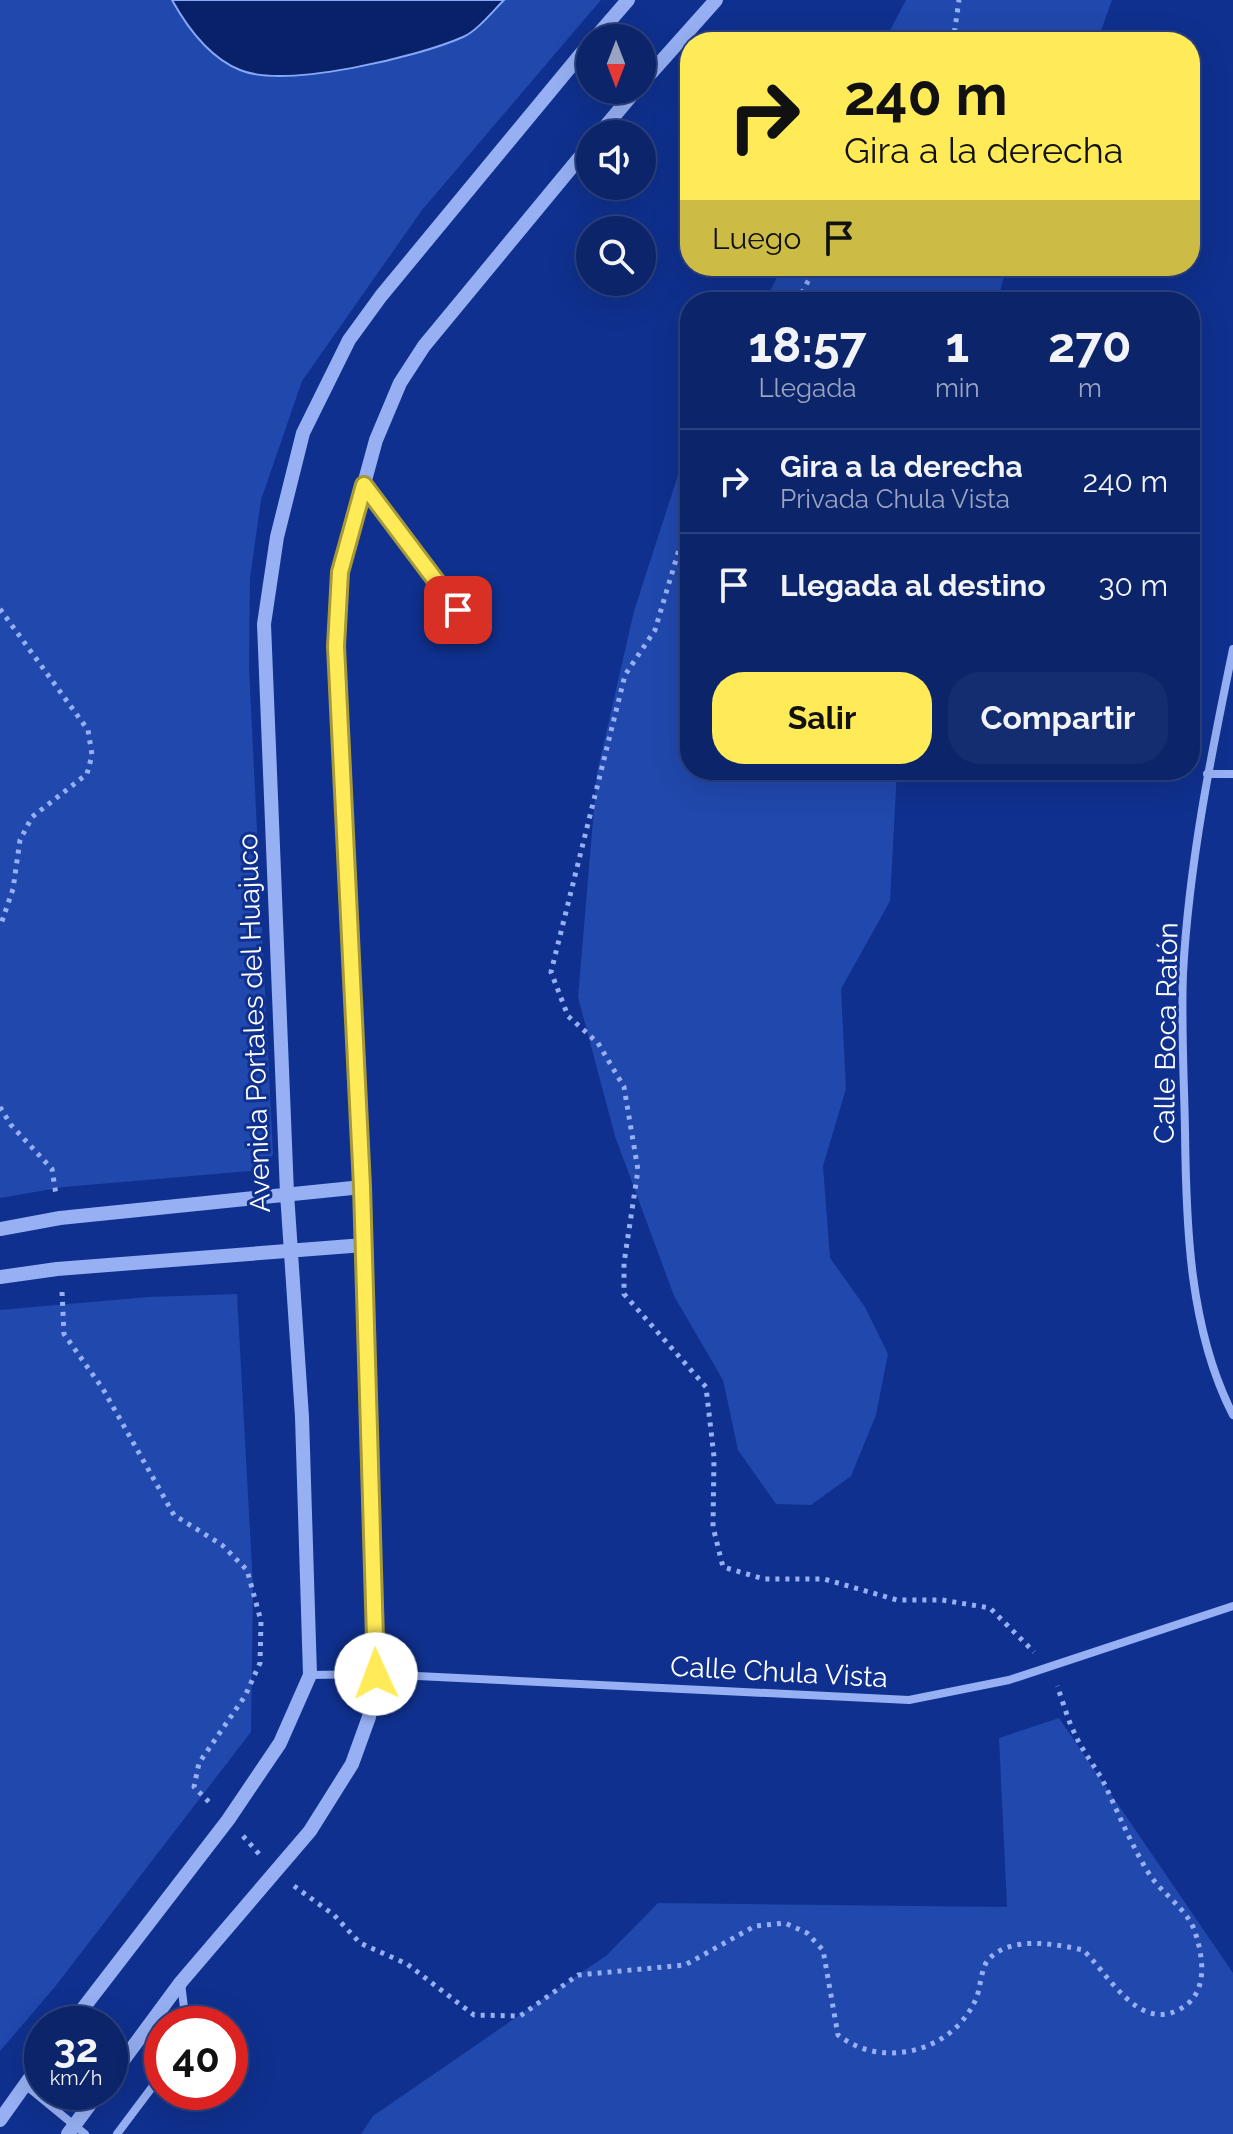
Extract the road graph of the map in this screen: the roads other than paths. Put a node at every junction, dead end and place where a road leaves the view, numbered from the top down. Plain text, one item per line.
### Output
1 (628, 0) edge
2 (716, 0) edge
3 (607, 24) edge
4 (687, 32) edge
5 (680, 40) edge
6 (576, 60) edge
7 (656, 67) edge
8 (624, 104) edge
9 (611, 120) edge
10 (576, 162) edge
11 (364, 485) junction
12 (474, 632) dead end
13 (1233, 649) edge
14 (1207, 774) junction
15 (1233, 774) edge
16 (362, 1187) junction
17 (287, 1193) junction
18 (0, 1229) edge
19 (364, 1245) junction
20 (291, 1249) junction
21 (0, 1277) edge
22 (1233, 1415) edge
23 (1233, 1606) edge
24 (376, 1674) junction
25 (310, 1675) junction
26 (181, 1982) junction
27 (85, 2006) edge
28 (184, 2006) edge
29 (128, 2054) edge
30 (24, 2084) edge
31 (144, 2098) edge
32 (53, 2110) edge
33 (88, 2110) edge
34 (0, 2120) edge
35 (76, 2131) edge
36 (117, 2134) edge

1 - 3 street
2 - 4 street
5 - 7 street
6 - 17 street, Avenida Portales del Huajuco
8 - 9 street
10 - 11 street
11 - 12 street
11 - 16 street
13 - 14 street, Calle Boca Ratón
14 - 15 street
14 - 22 street, Calle Boca Ratón
16 - 17 street
16 - 19 street
17 - 18 street
17 - 20 street, Avenida Portales del Huajuco
19 - 20 street
19 - 24 street
20 - 21 street
20 - 25 street, Avenida Portales del Huajuco
23 - 24 street, Calle Chula Vista
24 - 25 street, Calle Chula Vista
24 - 26 street
25 - 27 street, Avenida Portales del Huajuco
26 - 28 street
26 - 29 street
30 - 34 street
31 - 36 street
32 - 35 street
33 - 35 street

